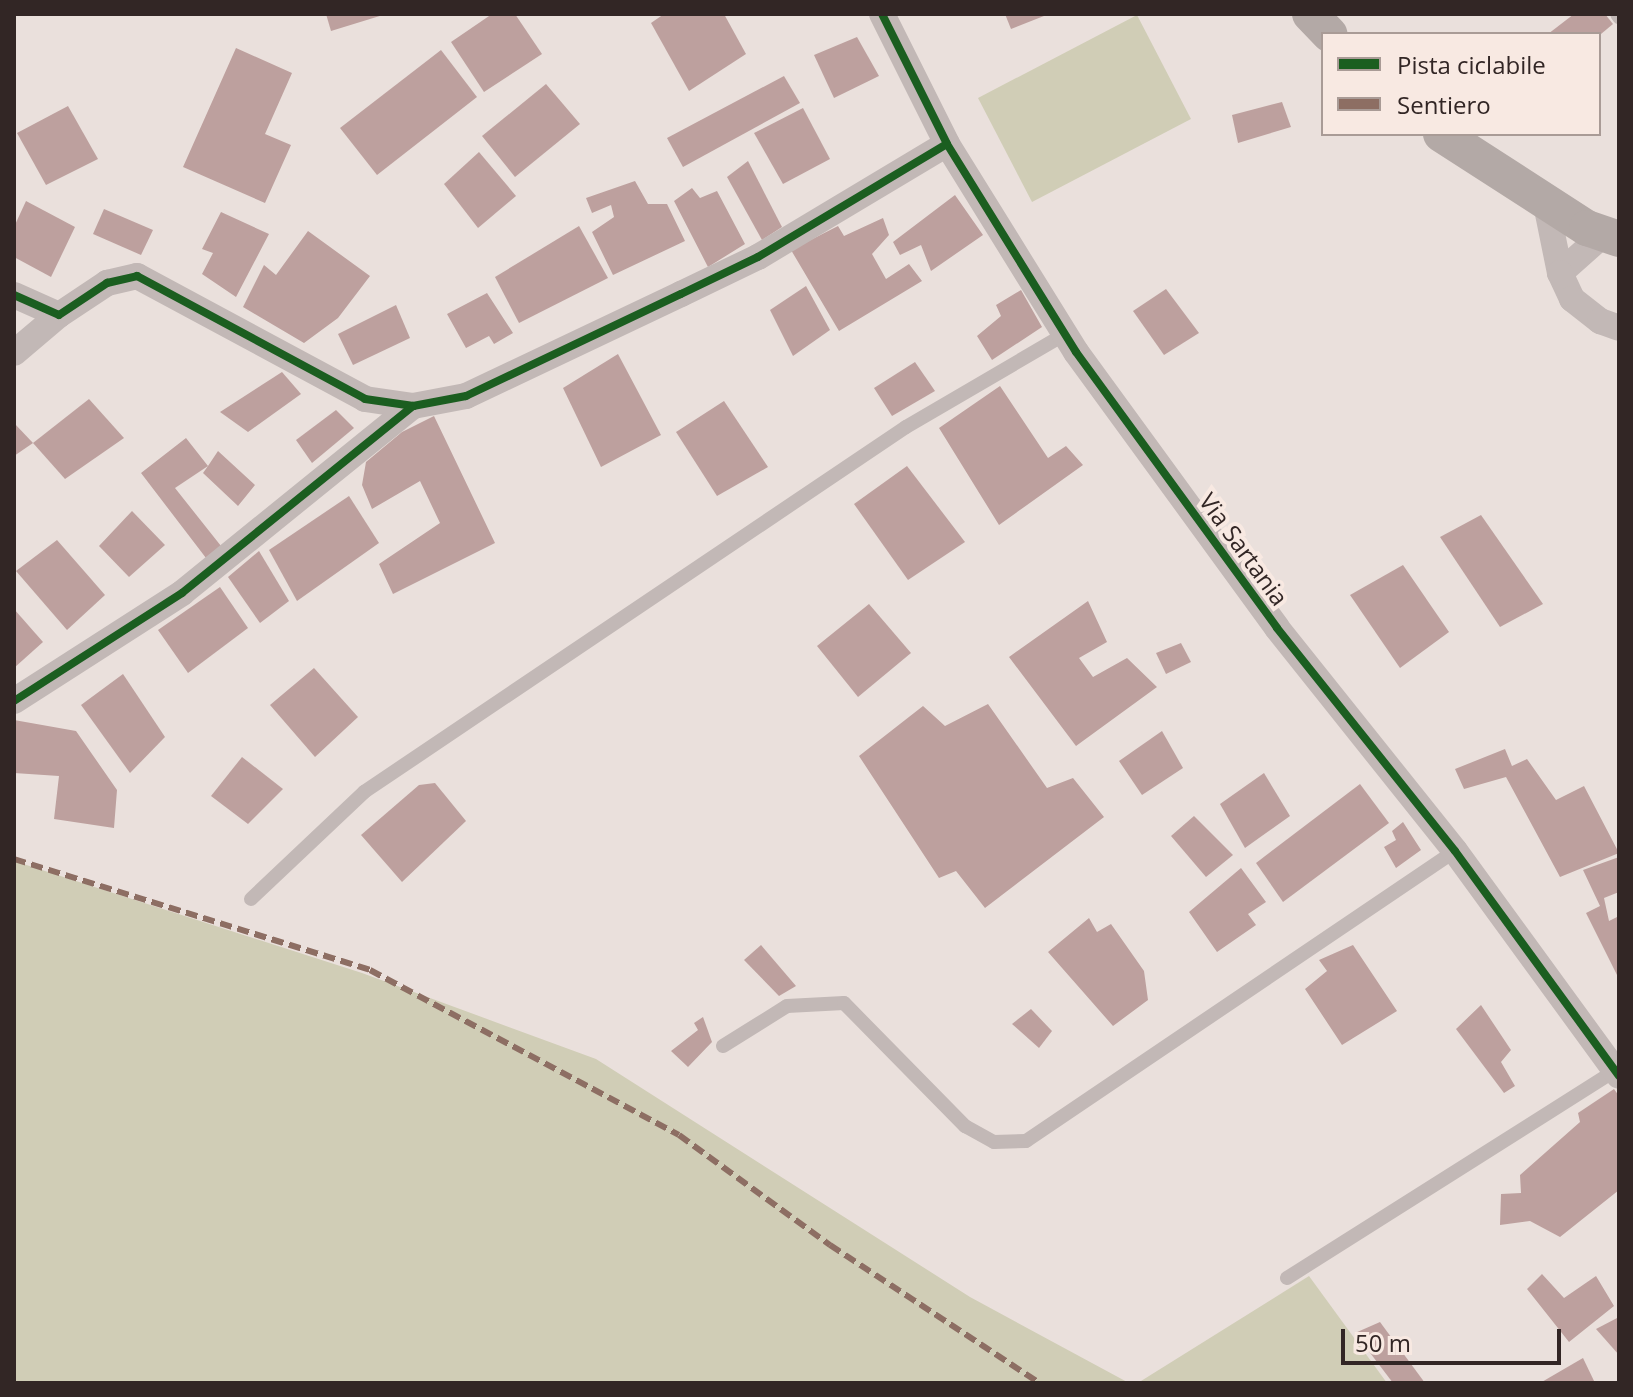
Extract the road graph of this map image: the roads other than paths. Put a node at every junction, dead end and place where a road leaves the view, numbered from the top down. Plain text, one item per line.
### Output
1 (882, 14) edge
2 (1310, 14) edge
3 (1327, 32) edge
4 (1444, 136) edge
5 (947, 144) junction
6 (1546, 204) junction
7 (1612, 236) edge
8 (1560, 273) junction
9 (14, 295) edge
10 (59, 315) junction
11 (1619, 328) edge
12 (1065, 334) junction
13 (14, 353) edge
14 (413, 406) junction
15 (14, 701) edge
16 (1455, 851) junction
17 (251, 899) dead end
18 (723, 1046) dead end
19 (1617, 1073) edge
20 (1287, 1278) dead end

1 - 5 street, Via Sartania
2 - 3 street
4 - 6 street
5 - 12 street, Via Sartania
5 - 14 street
6 - 7 street
6 - 8 street
7 - 8 street
8 - 11 street
9 - 10 street
10 - 13 street
10 - 14 street
12 - 16 street, Via Sartania
12 - 17 lane
14 - 15 street
16 - 18 lane
16 - 19 street, Via Sartania
19 - 20 lane

